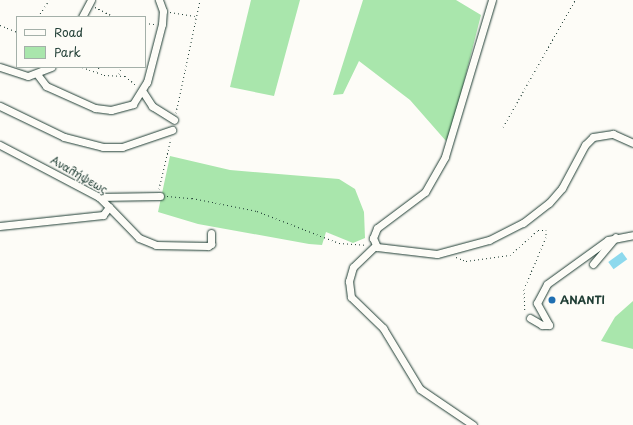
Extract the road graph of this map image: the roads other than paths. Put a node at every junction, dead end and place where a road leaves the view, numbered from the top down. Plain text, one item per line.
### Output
1 (159, 0) edge
2 (492, 0) edge
3 (90, 2) edge
4 (83, 16) edge
5 (0, 67) edge
6 (49, 68) edge
7 (37, 74) junction
8 (143, 92) junction
9 (0, 106) edge
10 (174, 120) road end
11 (172, 130) road end
12 (633, 143) edge
13 (0, 145) edge
14 (99, 197) junction
15 (159, 197) road end
16 (109, 208) junction
17 (0, 226) edge
18 (211, 233) dead end
19 (633, 235) edge
20 (617, 237) junction
21 (375, 245) junction
22 (593, 264) dead end
23 (530, 318) road end
24 (473, 425) edge

1 - 8 street
2 - 21 street
3 - 4 street
5 - 7 street
6 - 7 street
7 - 8 street
8 - 10 street
9 - 11 street
12 - 21 street
13 - 14 street, Αναλήψεως
14 - 15 street
14 - 16 street, Αναλήψεως
16 - 17 street, Αναλήψεως
16 - 18 street
19 - 20 street
20 - 22 street
20 - 23 street
21 - 24 street

